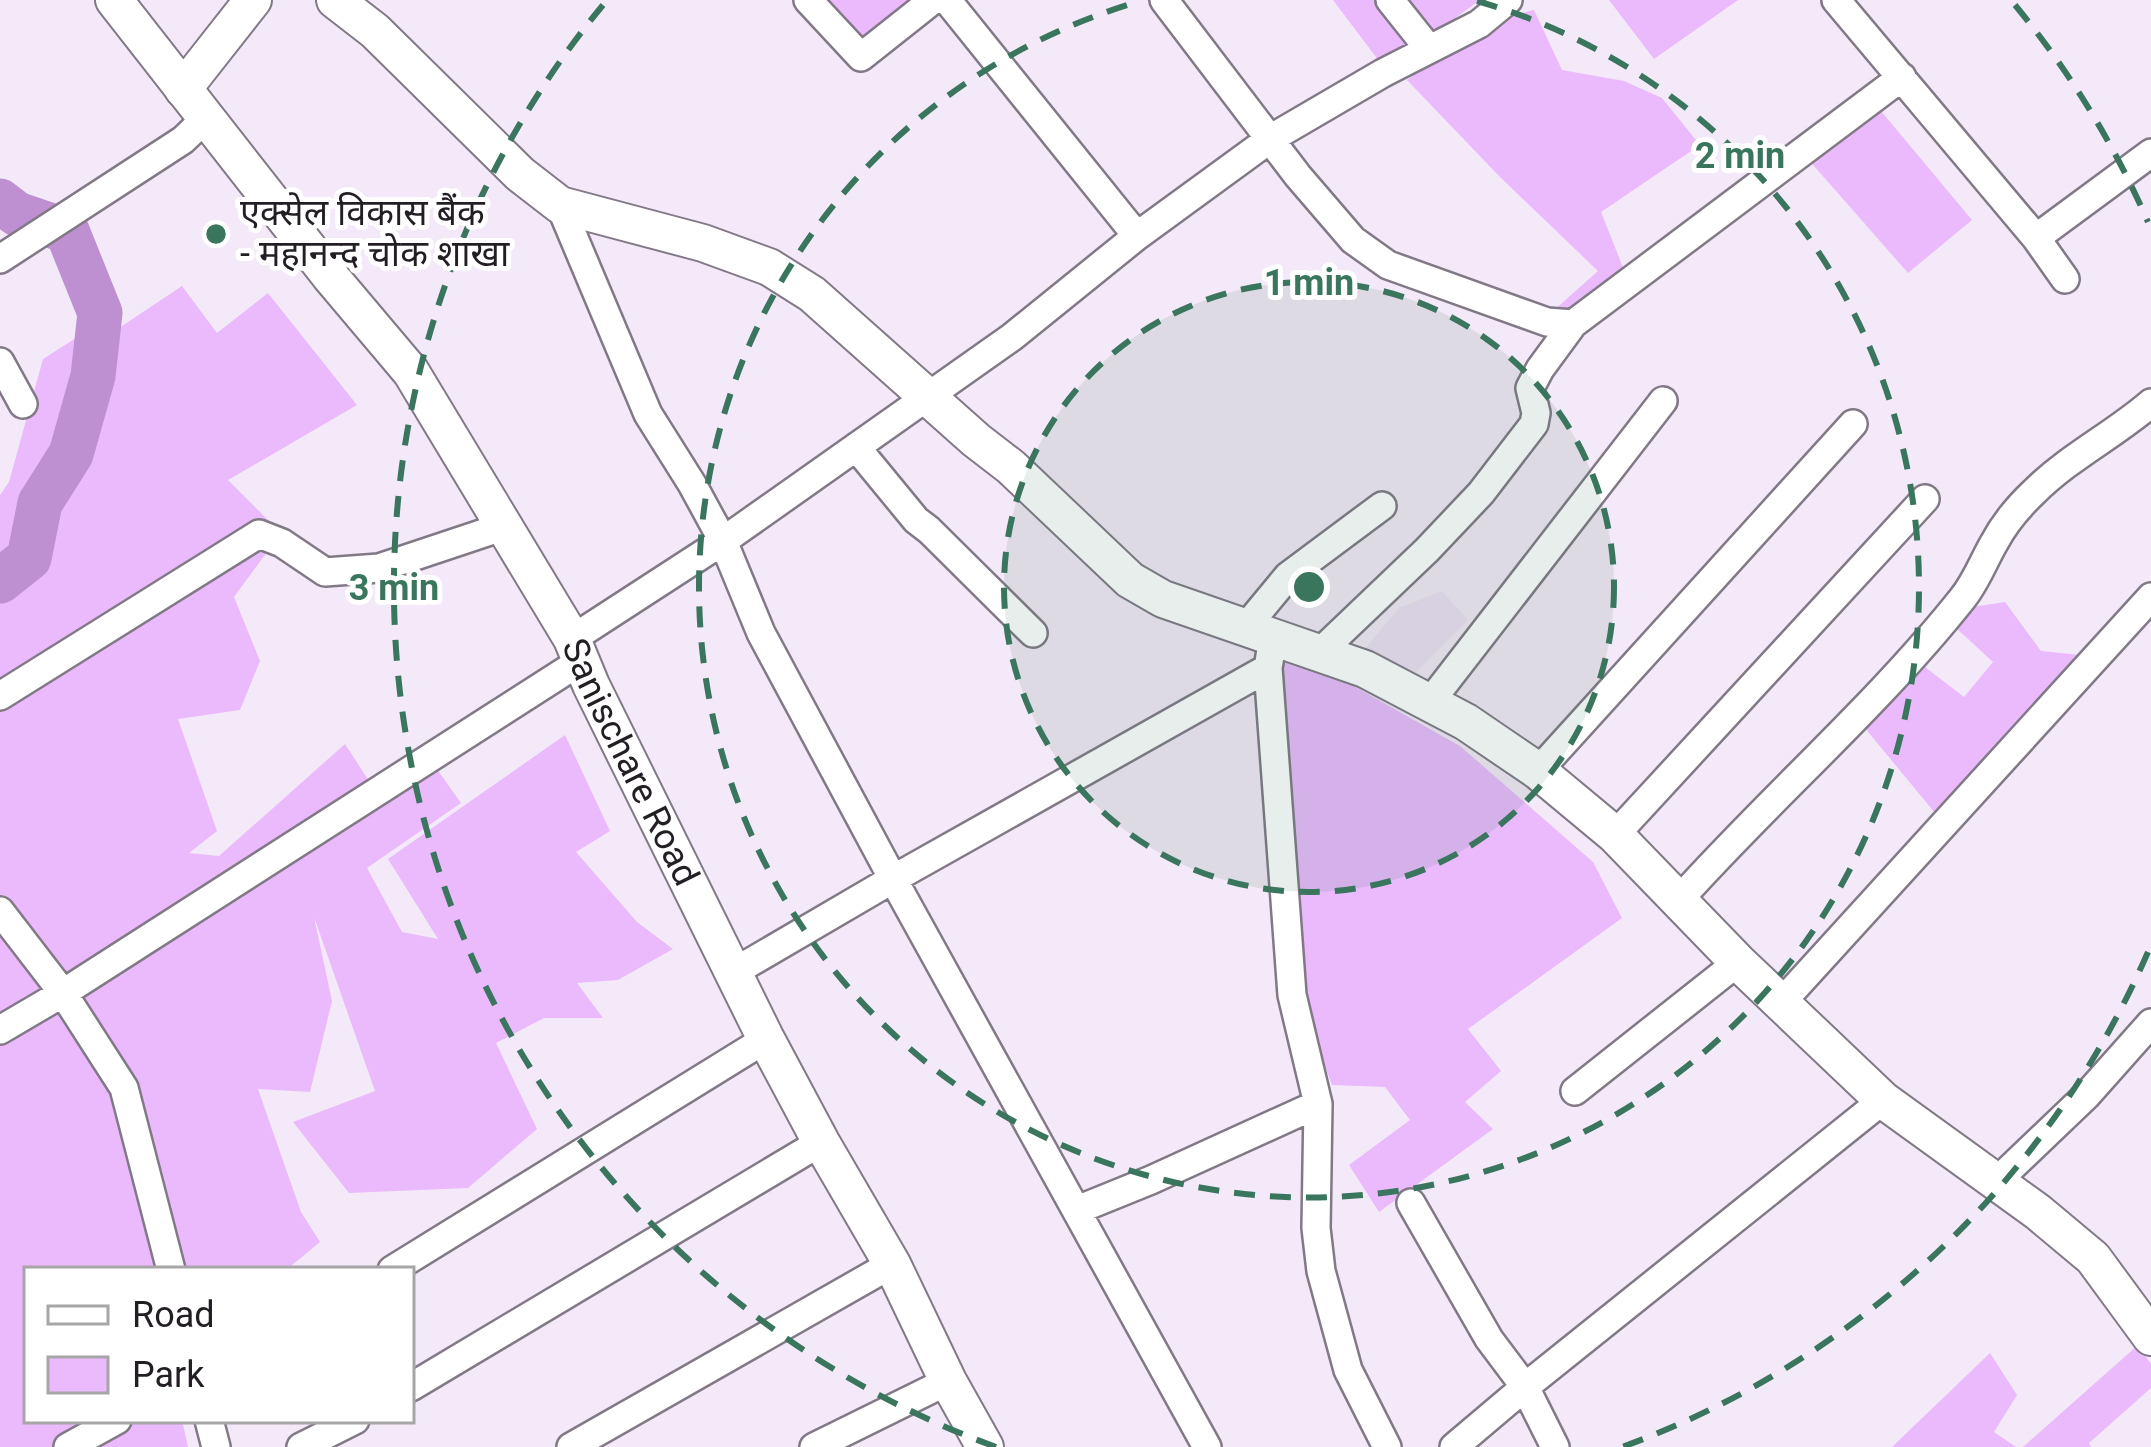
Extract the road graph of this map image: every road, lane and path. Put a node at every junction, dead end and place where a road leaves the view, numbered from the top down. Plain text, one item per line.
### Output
1 (114, 0) edge
2 (253, 0) edge
3 (334, 0) edge
4 (808, 0) edge
5 (933, 0) edge
6 (947, 0) edge
7 (1164, 0) edge
8 (1390, 0) edge
9 (1508, 0) edge
10 (1836, 0) edge
11 (1429, 50) junction
12 (1902, 77) junction
13 (183, 89) junction
14 (205, 119) junction
15 (1270, 139) junction
16 (2151, 153) edge
17 (560, 206) junction
18 (1137, 236) junction
19 (2036, 238) junction
20 (0, 259) edge
21 (2065, 279) dead end
22 (1573, 324) junction
23 (0, 362) edge
24 (928, 397) junction
25 (1663, 401) dead end
26 (2151, 403) edge
27 (23, 404) dead end
28 (1853, 424) dead end
29 (856, 447) junction
30 (1925, 499) dead end
31 (1382, 506) dead end
32 (505, 526) junction
33 (723, 541) junction
34 (2151, 598) edge
35 (1034, 633) dead end
36 (1262, 644) junction
37 (577, 650) junction
38 (1319, 653) junction
39 (0, 696) edge
40 (1430, 702) junction
41 (1538, 771) junction
42 (1615, 836) junction
43 (892, 879) junction
44 (1678, 901) junction
45 (0, 911) edge
46 (1738, 962) junction
47 (734, 972) junction
48 (63, 993) junction
49 (1781, 1003) junction
50 (2151, 1023) edge
51 (0, 1030) edge
52 (766, 1039) junction
53 (1575, 1091) dead end
54 (1883, 1100) junction
55 (1318, 1104) junction
56 (821, 1142) junction
57 (1996, 1182) junction
58 (1411, 1203) dead end
59 (1077, 1210) junction
60 (892, 1264) junction
61 (170, 1267) edge
62 (397, 1267) edge
63 (2151, 1337) edge
64 (948, 1381) junction
65 (414, 1385) edge
66 (1525, 1387) junction
67 (112, 1423) edge
68 (349, 1423) edge
69 (68, 1447) edge
70 (301, 1447) edge
71 (571, 1447) edge
72 (814, 1447) edge
73 (985, 1447) edge
74 (1207, 1447) edge
75 (1387, 1447) edge
76 (1454, 1447) edge
77 (1555, 1447) edge

1 - 13 street, Sanischare Road
2 - 13 street
3 - 17 street
4 - 5 street
6 - 18 street
7 - 15 street
8 - 11 street
9 - 11 street
10 - 12 street
11 - 15 street
12 - 19 street
12 - 22 street
13 - 14 street, Sanischare Road
14 - 20 street
14 - 32 street, Sanischare Road
15 - 18 street
15 - 22 street
16 - 19 street
17 - 24 street
17 - 33 street
18 - 24 street
19 - 21 street
22 - 38 street
23 - 27 street
24 - 29 street
24 - 36 street
25 - 40 street
26 - 44 street
28 - 41 street
29 - 33 street
29 - 35 street
30 - 42 street
31 - 36 street
32 - 37 street, Sanischare Road
32 - 39 street
33 - 37 street
33 - 43 street
34 - 49 street
36 - 38 street
36 - 43 street
36 - 55 street
37 - 47 street, Sanischare Road
37 - 48 street
38 - 40 street
40 - 41 street
41 - 42 street
42 - 44 street
43 - 47 street
43 - 59 street
44 - 46 street
45 - 48 street
46 - 49 street
46 - 53 street
47 - 52 street, Sanischare Road
48 - 51 street
48 - 61 street
49 - 54 street
50 - 57 street
52 - 56 street, Sanischare Road
52 - 62 street
54 - 57 street
54 - 66 street
55 - 59 street
55 - 75 street
56 - 60 street, Sanischare Road
56 - 65 street
57 - 63 street
58 - 66 street
59 - 74 street
60 - 64 street, Sanischare Road
60 - 71 street
64 - 72 street
64 - 73 street, Sanischare Road
66 - 76 street
66 - 77 street
67 - 69 street
68 - 70 street

